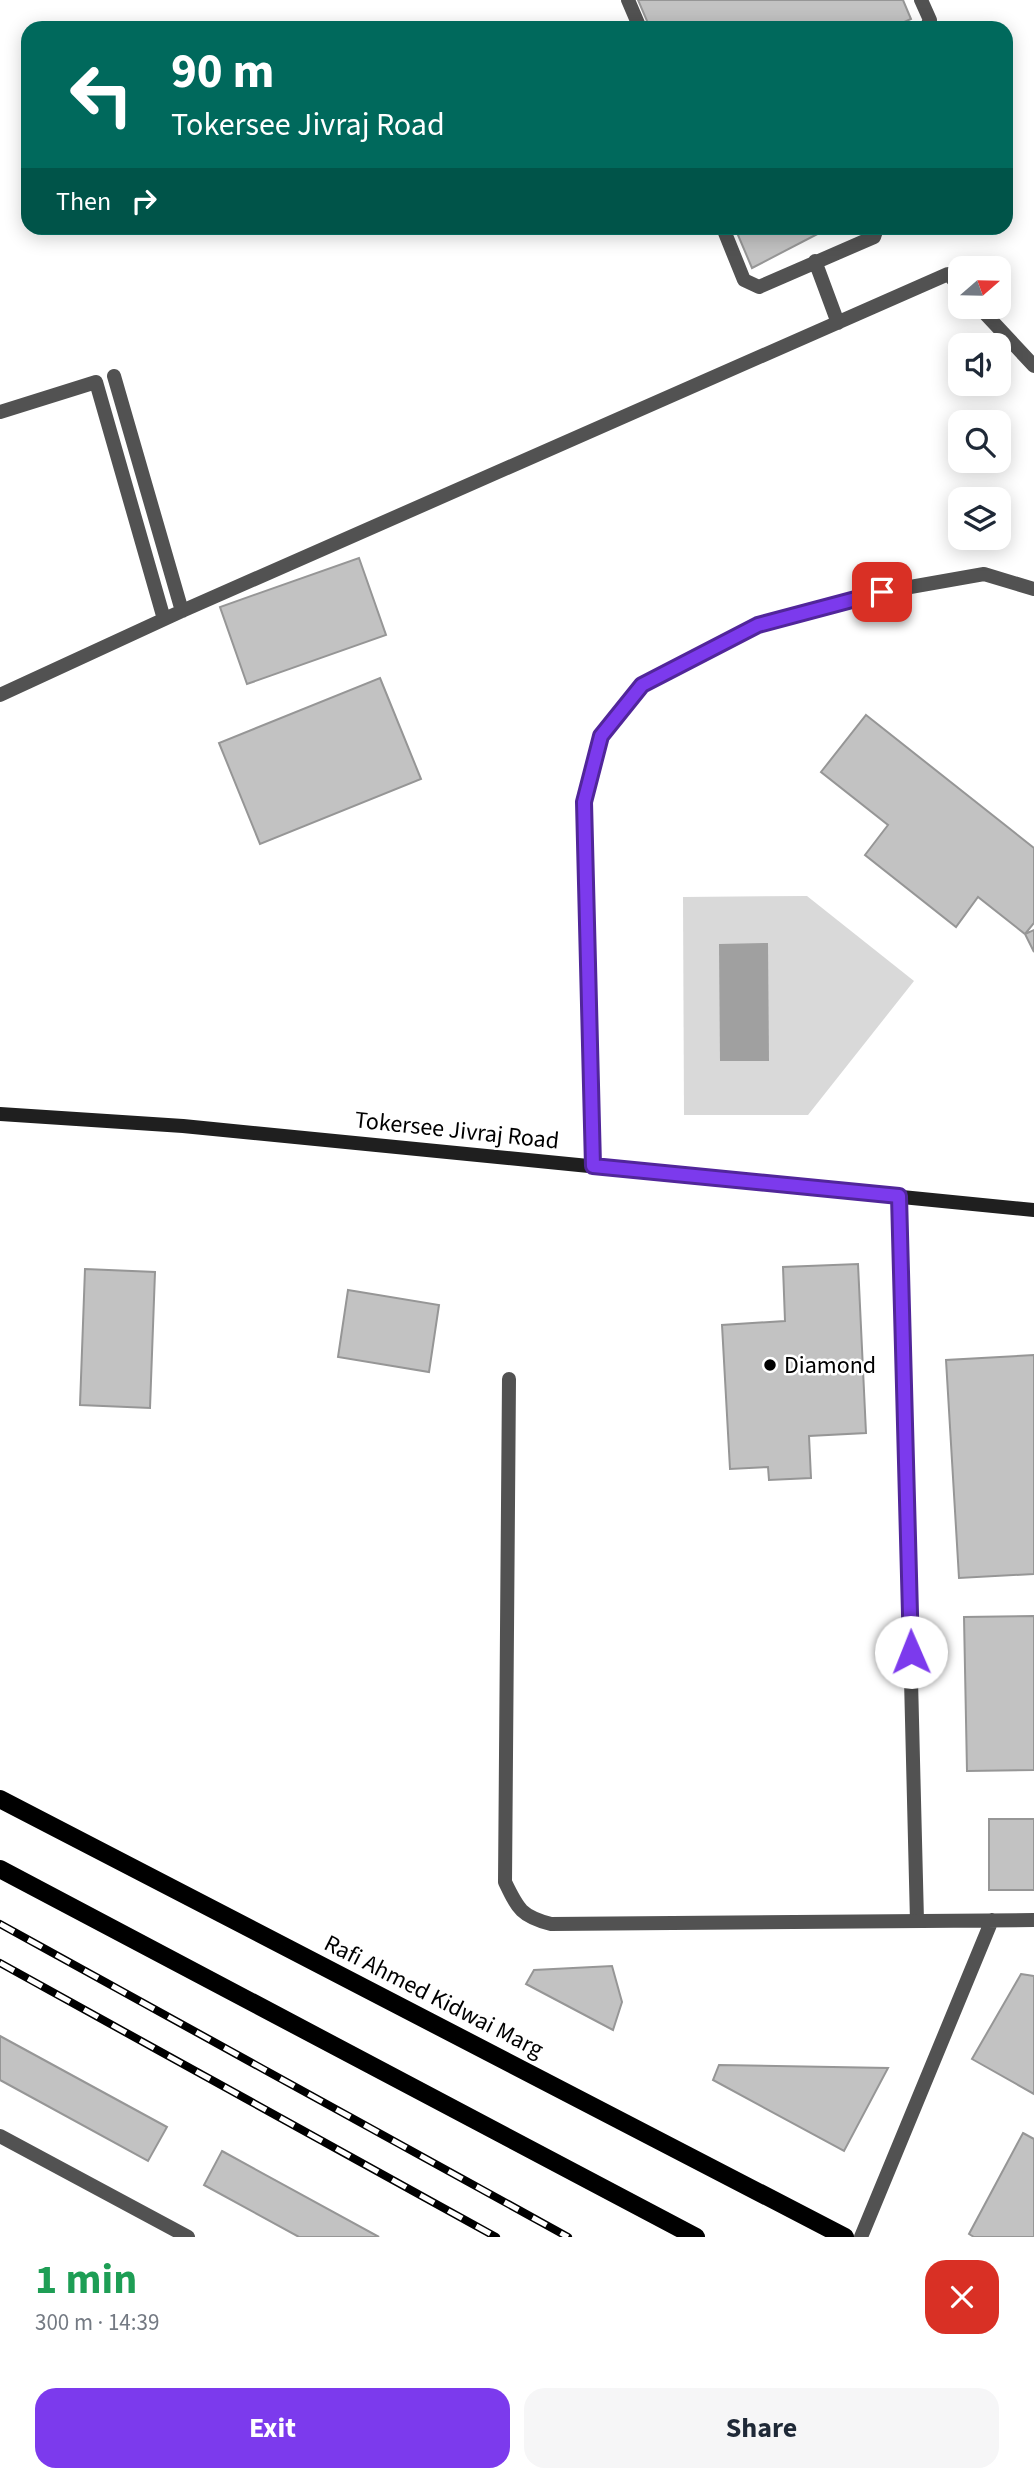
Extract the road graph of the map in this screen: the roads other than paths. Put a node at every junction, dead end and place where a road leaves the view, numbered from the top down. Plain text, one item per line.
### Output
1 (628, 0) edge
2 (921, 0) edge
3 (637, 21) edge
4 (930, 21) edge
5 (726, 235) edge
6 (875, 235) edge
7 (815, 261) junction
8 (948, 274) edge
9 (990, 319) edge
10 (838, 323) junction
11 (1034, 366) edge
12 (114, 376) dead end
13 (0, 412) edge
14 (1034, 590) edge
15 (182, 611) junction
16 (164, 619) junction
17 (0, 695) edge
18 (0, 1114) edge
19 (593, 1166) junction
20 (899, 1196) junction
21 (1034, 1210) edge
22 (509, 1379) dead end
23 (0, 1799) edge
24 (0, 1869) edge
25 (992, 1920) junction
26 (1034, 1920) edge
27 (917, 1921) junction
28 (0, 2136) edge
29 (188, 2237) edge
30 (696, 2237) edge
31 (845, 2237) edge
32 (861, 2237) edge

1 - 3 street
2 - 4 street
5 - 7 street
6 - 7 street
7 - 10 street
8 - 10 street
9 - 11 street
10 - 15 street
12 - 15 street
13 - 16 street
14 - 19 street
15 - 16 street
16 - 17 street
18 - 19 street, Tokersee Jivraj Road
19 - 20 street, Tokersee Jivraj Road
20 - 21 street, Tokersee Jivraj Road
20 - 27 street
22 - 27 street
23 - 31 main road, Rafi Ahmed Kidwai Marg
24 - 30 main road
25 - 26 street
25 - 27 street
25 - 32 street
28 - 29 street

